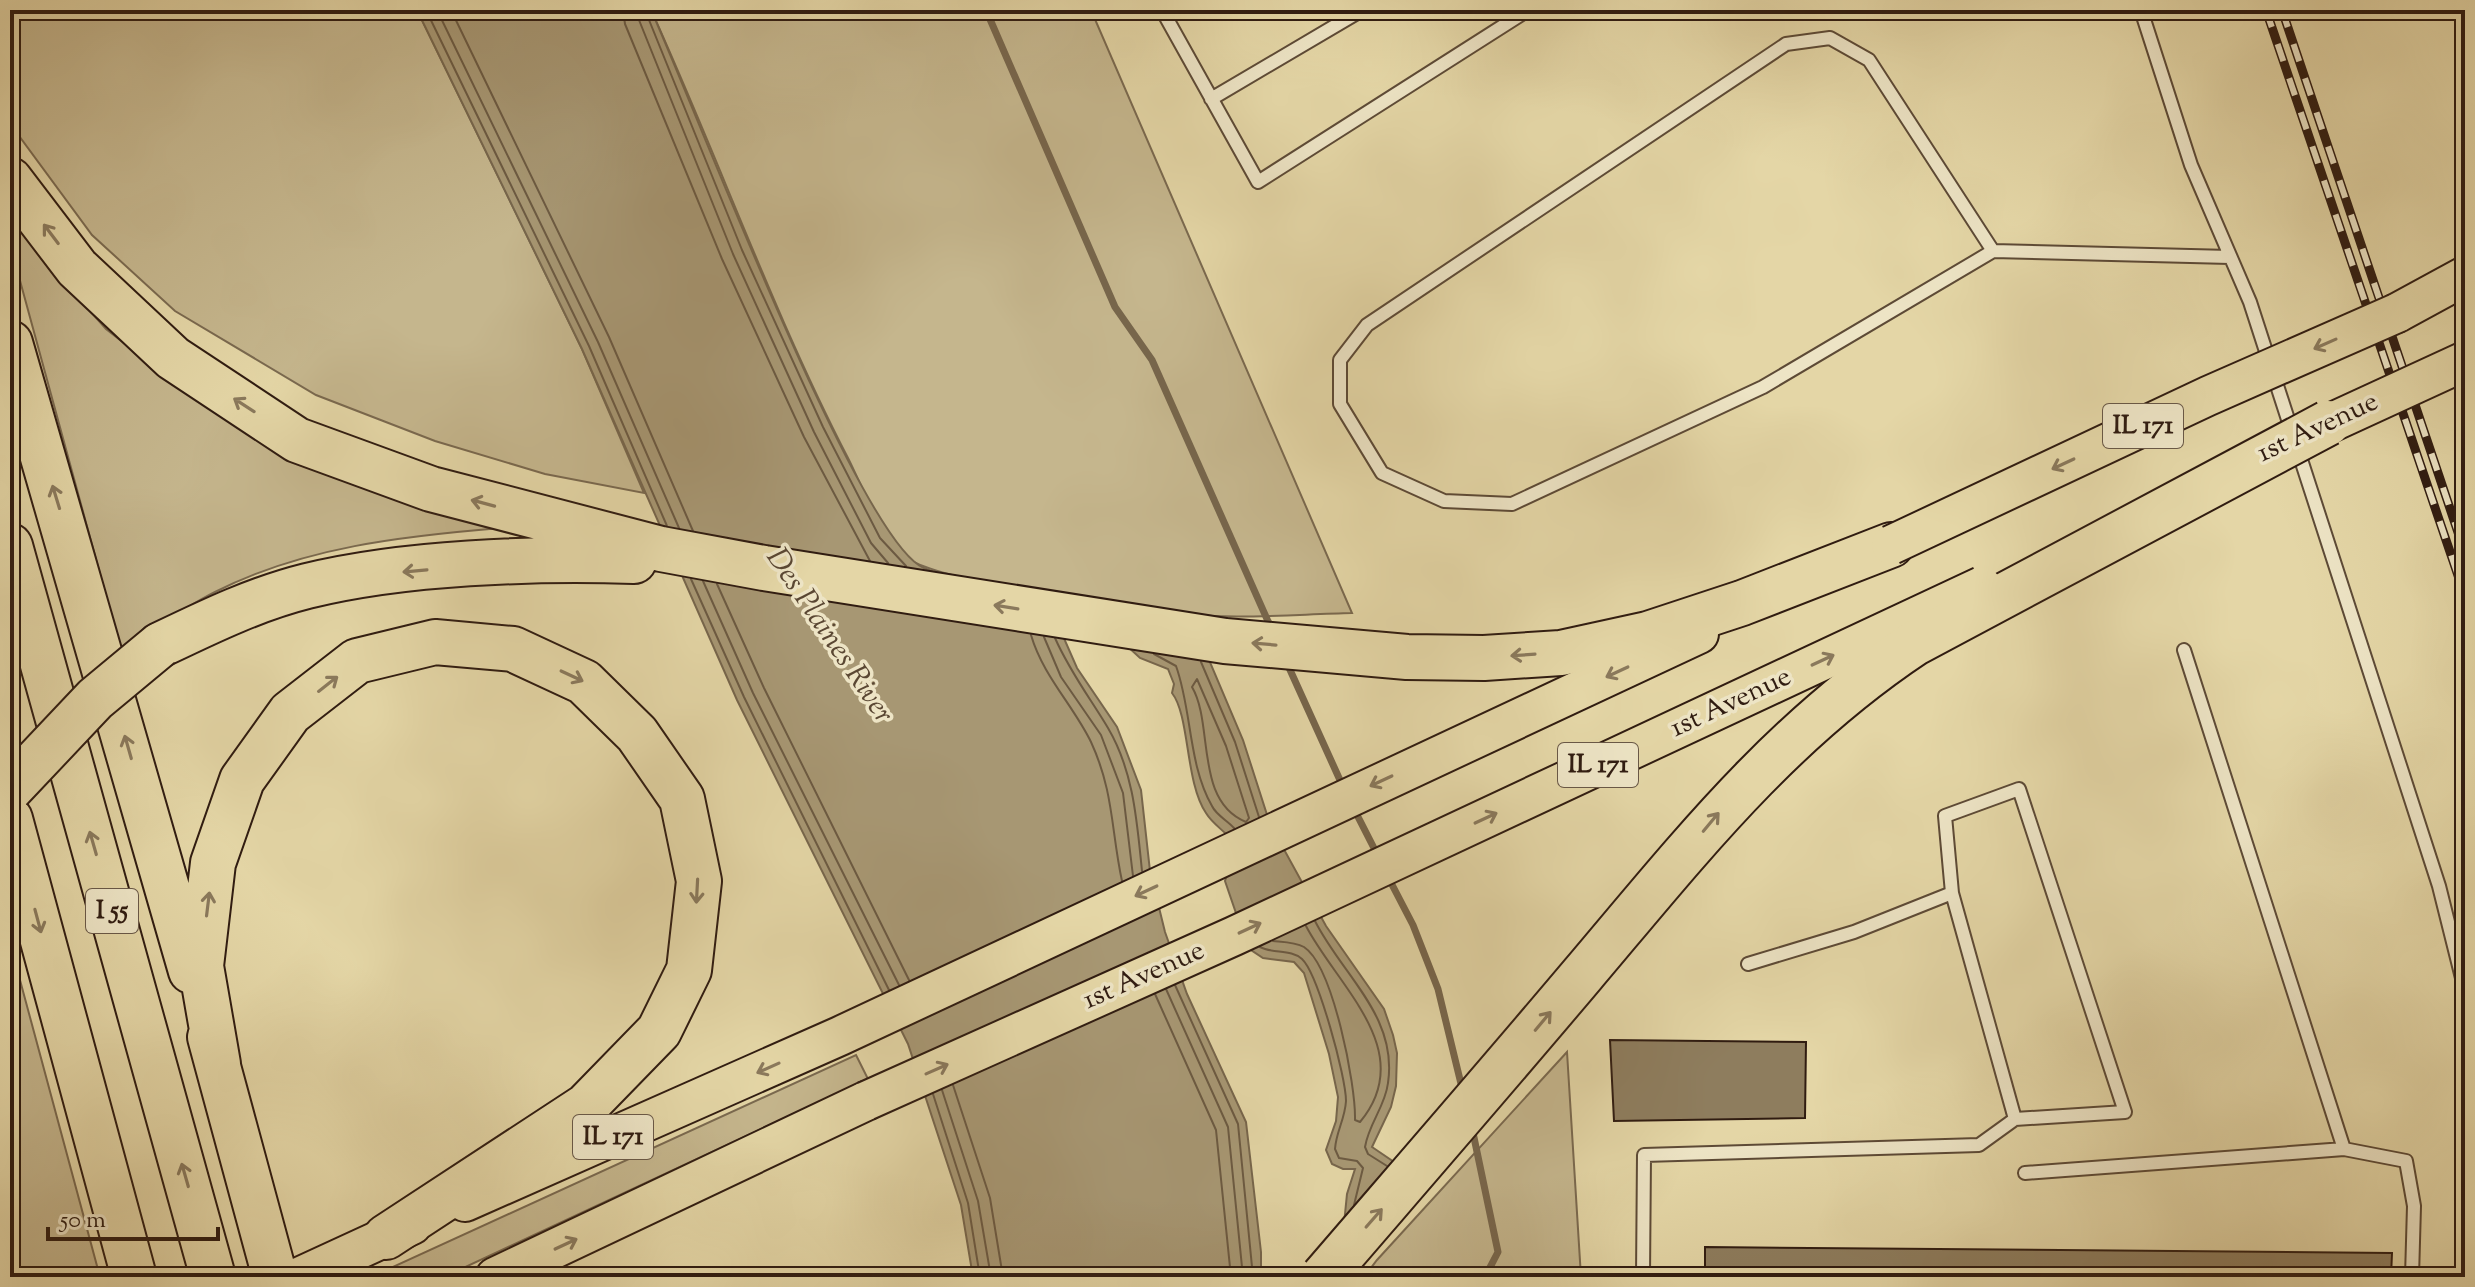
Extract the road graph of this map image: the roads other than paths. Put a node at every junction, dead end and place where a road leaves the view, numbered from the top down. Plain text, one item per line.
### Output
1 (1162, 10) edge
2 (1362, 10) edge
3 (1528, 10) edge
4 (2141, 10) edge
5 (1211, 99) junction
6 (10, 180) edge
7 (1993, 251) junction
8 (2230, 257) junction
9 (2465, 276) edge
10 (2465, 282) edge
11 (2397, 313) junction
12 (10, 343) edge
13 (2465, 361) edge
14 (2465, 369) edge
15 (2399, 390) junction
16 (2328, 423) junction
17 (554, 541) junction
18 (1891, 545) junction
19 (10, 546) edge
20 (2184, 650) dead end
21 (10, 789) edge
22 (10, 819) edge
23 (1952, 893) junction
24 (1748, 964) dead end
25 (2465, 990) edge
26 (218, 1064) junction
27 (2015, 1119) junction
28 (2344, 1149) junction
29 (2025, 1173) dead end
30 (386, 1237) junction
31 (134, 1277) edge
32 (213, 1277) edge
33 (275, 1277) edge
34 (299, 1277) edge
35 (495, 1277) edge
36 (1323, 1277) edge
37 (1643, 1277) edge
38 (2412, 1277) edge

1 - 5 lane
2 - 5 lane
3 - 5 lane
4 - 8 lane
17 -> 6 highway
7 - 7 lane
7 - 8 lane
8 - 25 lane
9 - 11 main road
10 - 11 main road, IL 171
11 -> 18 main road, IL 171, bridge
26 -> 12 highway
13 - 15 main road, 1st Avenue / IL 171, bridge
14 - 15 main road, bridge
15 - 16 main road, 1st Avenue / IL 171, bridge
35 -> 16 main road, 1st Avenue / IL 171, bridge
36 -> 16 highway, bridge
18 -> 17 highway
17 -> 21 highway, bridge
18 -> 30 main road, IL 171
32 -> 19 highway, I 55
20 - 28 lane
22 -> 31 highway
23 - 24 lane
23 - 27 lane
23 - 27 lane
26 -> 30 highway
26 - 33 highway
27 - 37 lane
28 - 29 lane
28 - 38 lane
30 - 34 main road, IL 171

